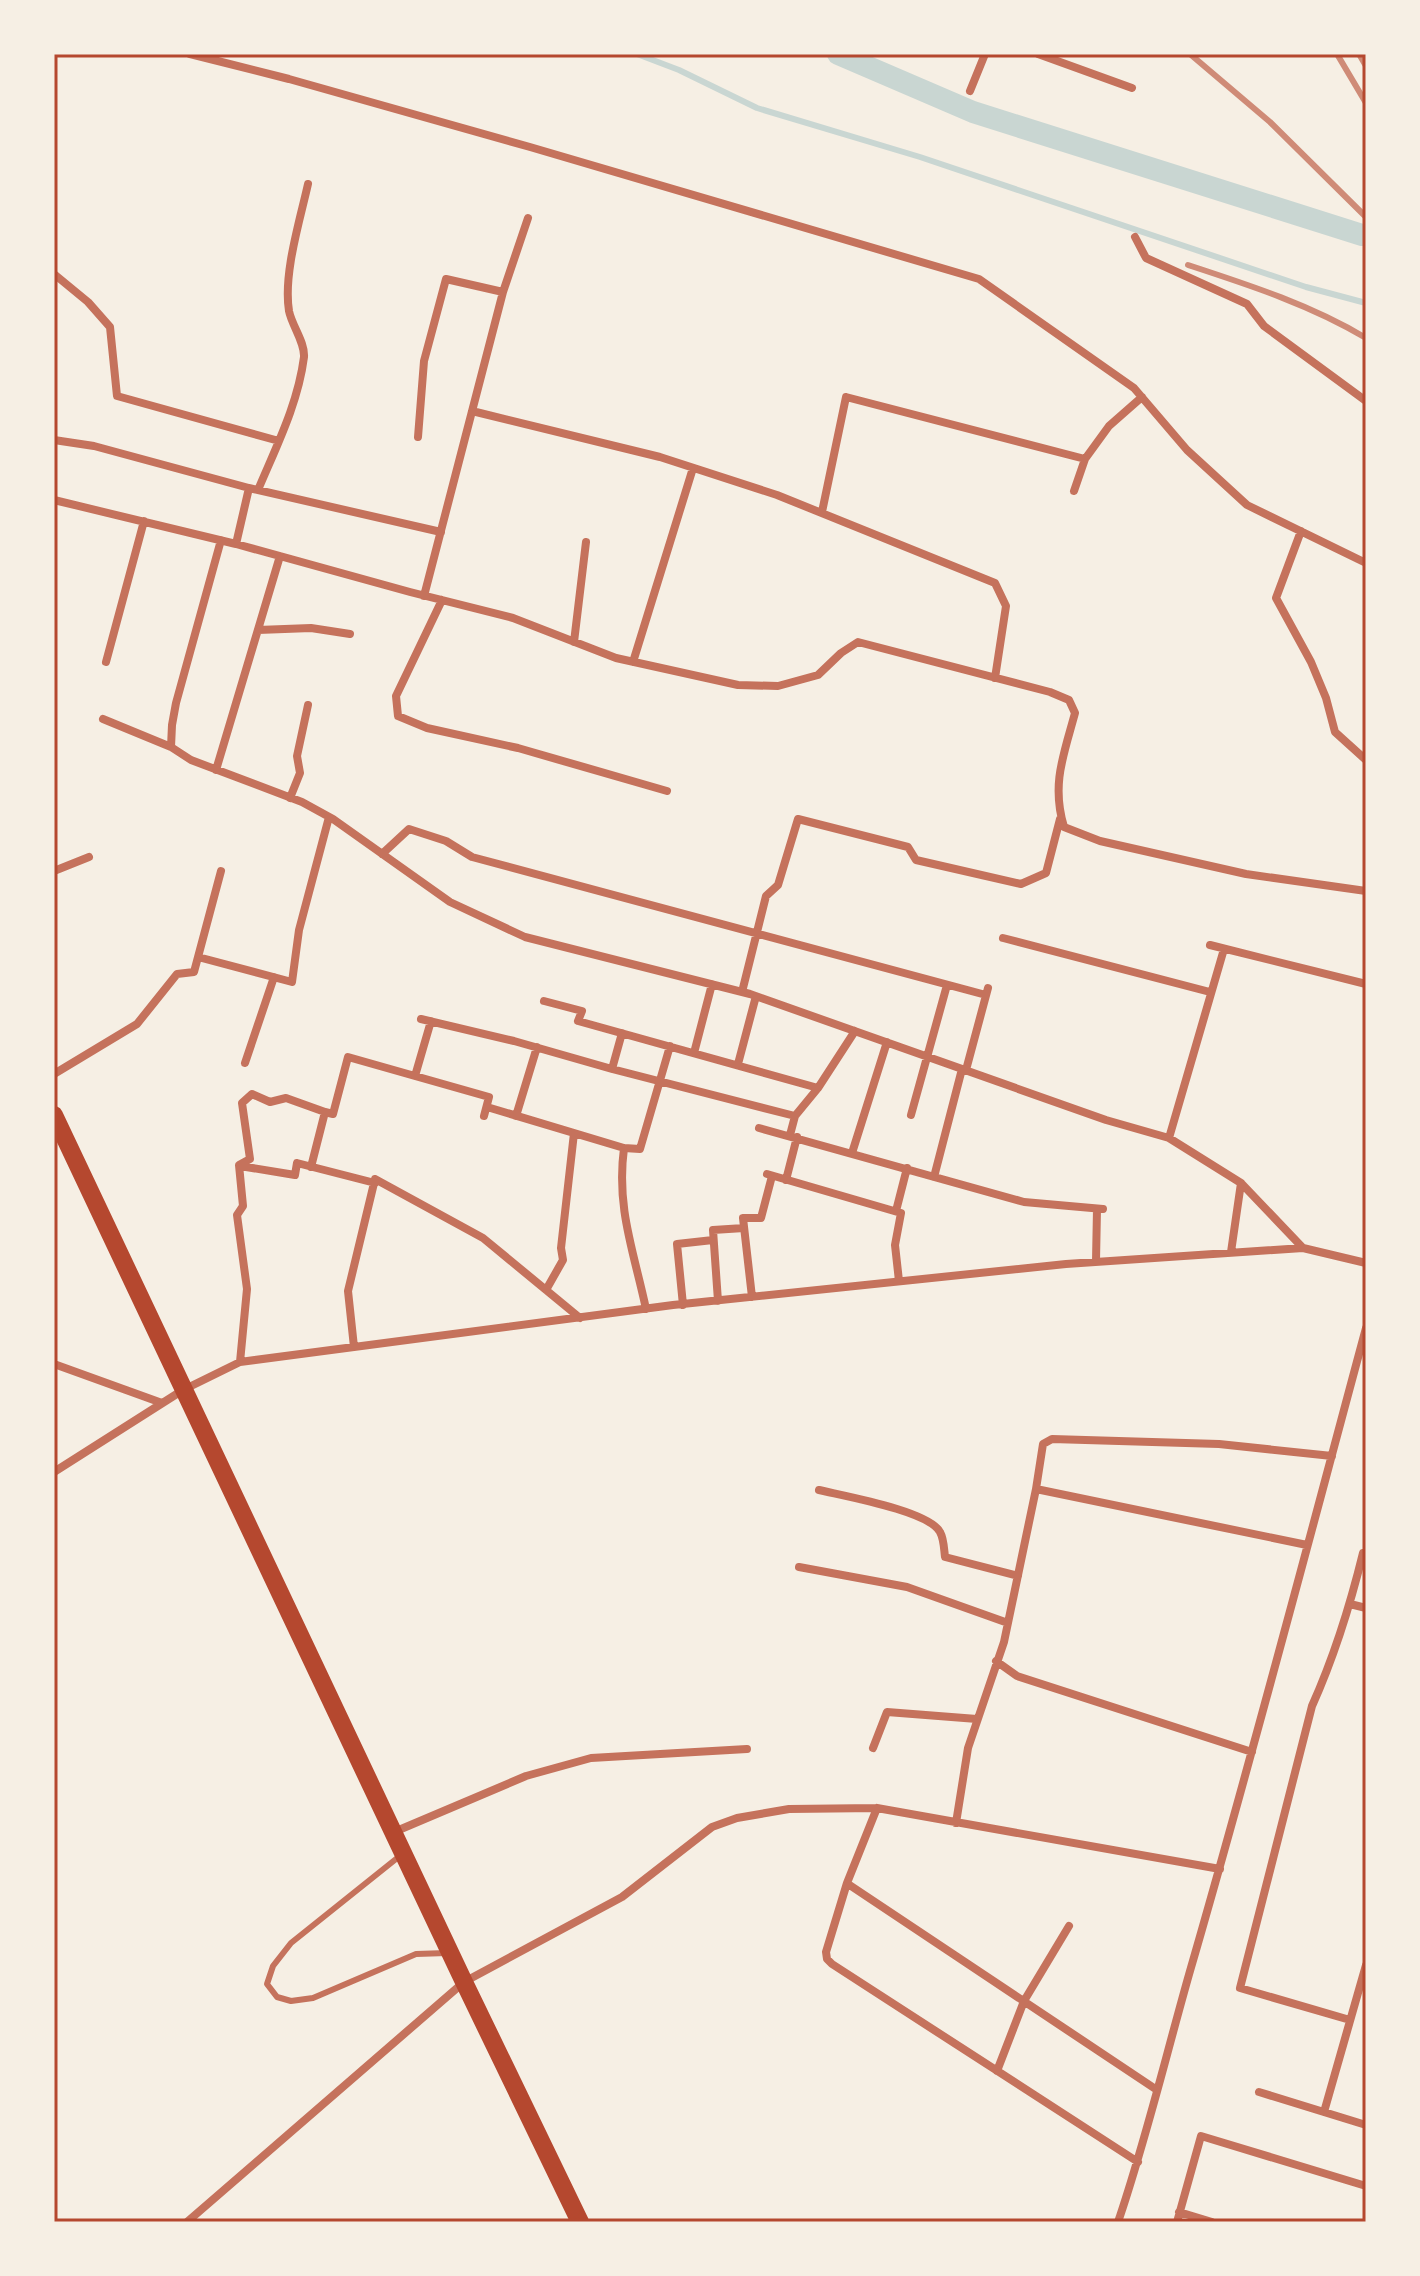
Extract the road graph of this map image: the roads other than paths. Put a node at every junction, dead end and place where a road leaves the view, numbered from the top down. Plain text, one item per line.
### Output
1 (190, 54) edge
2 (985, 54) edge
3 (1038, 54) edge
4 (1132, 88) dead end
5 (970, 91) dead end
6 (308, 184) dead end
7 (528, 218) dead end
8 (1135, 237) dead end
9 (54, 274) edge
10 (503, 292) junction
11 (1142, 397) junction
12 (1366, 401) edge
13 (472, 411) junction
14 (418, 437) dead end
15 (54, 440) edge
16 (279, 441) junction
17 (1085, 459) junction
18 (693, 468) junction
19 (254, 489) junction
20 (1074, 491) dead end
21 (54, 500) edge
22 (822, 512) junction
23 (144, 521) junction
24 (1301, 531) junction
25 (441, 532) junction
26 (221, 540) junction
27 (586, 542) dead end
28 (236, 544) junction
29 (280, 556) junction
30 (1366, 563) edge
31 (424, 596) junction
32 (442, 600) junction
33 (258, 630) junction
34 (350, 634) dead end
35 (574, 642) junction
36 (106, 662) dead end
37 (633, 662) junction
38 (995, 678) junction
39 (308, 705) dead end
40 (103, 719) dead end
41 (171, 747) junction
42 (1366, 760) edge
43 (216, 770) junction
44 (667, 791) dead end
45 (290, 798) junction
46 (329, 817) junction
47 (1061, 817) junction
48 (382, 854) junction
49 (89, 857) dead end
50 (54, 871) edge
51 (221, 871) dead end
52 (1366, 891) edge
53 (757, 935) junction
54 (1003, 938) dead end
55 (1210, 945) dead end
56 (1224, 949) junction
57 (198, 957) junction
58 (274, 977) junction
59 (712, 984) junction
60 (1366, 984) edge
61 (947, 985) junction
62 (742, 992) junction
63 (1210, 992) junction
64 (756, 996) junction
65 (544, 1001) dead end
66 (855, 1031) junction
67 (622, 1033) junction
68 (887, 1042) junction
69 (670, 1046) junction
70 (537, 1047) junction
71 (694, 1053) junction
72 (927, 1056) junction
73 (245, 1063) dead end
74 (738, 1064) junction
75 (612, 1069) junction
76 (964, 1069) junction
77 (54, 1074) edge
78 (415, 1076) junction
79 (660, 1081) junction
80 (818, 1088) junction
81 (325, 1112) junction
82 (54, 1115) edge
83 (911, 1115) dead end
84 (516, 1116) junction
85 (795, 1116) junction
86 (759, 1128) dead end
87 (574, 1133) junction
88 (794, 1136) junction
89 (1169, 1138) junction
90 (624, 1148) junction
91 (852, 1153) junction
92 (239, 1165) junction
93 (311, 1167) junction
94 (907, 1168) junction
95 (934, 1177) junction
96 (786, 1180) junction
97 (375, 1183) junction
98 (1241, 1183) junction
99 (896, 1211) junction
100 (744, 1228) junction
101 (713, 1240) junction
102 (1303, 1248) junction
103 (1231, 1252) junction
104 (1096, 1261) junction
105 (1366, 1263) edge
106 (899, 1281) junction
107 (546, 1290) junction
108 (752, 1297) junction
109 (718, 1301) junction
110 (683, 1305) junction
111 (646, 1309) junction
112 (580, 1318) junction
113 (1366, 1328) edge
114 (354, 1347) junction
115 (240, 1362) junction
116 (54, 1364) edge
117 (183, 1390) junction
118 (162, 1403) junction
119 (1332, 1456) junction
120 (54, 1472) edge
121 (1036, 1489) junction
122 (819, 1490) dead end
123 (1307, 1545) junction
124 (1363, 1553) dead end
125 (799, 1567) dead end
126 (1018, 1576) junction
127 (1350, 1604) junction
128 (1366, 1608) edge
129 (1008, 1623) junction
130 (996, 1661) junction
131 (977, 1719) junction
132 (873, 1748) dead end
133 (747, 1749) dead end
134 (1252, 1752) junction
135 (877, 1808) junction
136 (956, 1823) junction
137 (394, 1832) junction
138 (403, 1853) junction
139 (1220, 1869) junction
140 (848, 1884) junction
141 (1069, 1926) dead end
142 (451, 1952) junction
143 (1366, 1965) edge
144 (464, 1982) junction
145 (1024, 2001) junction
146 (1350, 2020) junction
147 (997, 2071) junction
148 (1157, 2090) junction
149 (1259, 2092) dead end
150 (1324, 2112) junction
151 (1366, 2125) edge
152 (1138, 2162) junction
153 (1366, 2186) edge
154 (1179, 2212) junction
155 (187, 2222) edge
156 (580, 2222) edge
157 (1118, 2222) edge
158 (1177, 2222) edge
159 (1212, 2222) edge

1 - 11 street
2 - 5 street
3 - 4 street
6 - 16 street
7 - 10 street
8 - 12 street
9 - 16 street
10 - 13 street
10 - 14 street
11 - 17 street
11 - 24 street
13 - 18 street
13 - 25 street
15 - 19 street
16 - 19 street
17 - 20 street
17 - 22 street
18 - 22 street
18 - 37 street
19 - 25 street
19 - 28 street
21 - 23 street
22 - 38 street
23 - 26 street
23 - 36 street
24 - 30 street
24 - 42 street
25 - 31 street
26 - 28 street
26 - 41 street
27 - 35 street
28 - 29 street
29 - 31 street
29 - 33 street
31 - 32 street
32 - 35 street
32 - 44 street
33 - 34 street
33 - 43 street
35 - 37 street
37 - 38 street
38 - 47 street
39 - 45 street
40 - 41 street
41 - 43 street
43 - 45 street
45 - 46 street
46 - 48 street
46 - 58 street
47 - 52 street
47 - 53 street
48 - 53 street
48 - 59 street
49 - 50 street
51 - 57 street
53 - 61 street
53 - 62 street
54 - 63 street
55 - 56 street
56 - 60 street
56 - 63 street
57 - 58 street
57 - 77 street
58 - 73 street
59 - 62 street
59 - 71 street
61 - 72 street
61 - 76 street
62 - 64 street
63 - 89 street
64 - 66 street
64 - 74 street
65 - 67 street
66 - 68 street
66 - 80 street
67 - 69 street
67 - 75 street
68 - 72 street
68 - 91 street
69 - 71 street
69 - 79 street
70 - 75 street
70 - 78 street
70 - 84 street
71 - 74 street
72 - 76 street
72 - 83 street
74 - 80 street
75 - 79 street
76 - 89 street
76 - 95 street
78 - 81 street
78 - 84 street
79 - 85 street
79 - 90 street
80 - 85 street
81 - 92 street
81 - 93 street
82 - 117 main road
84 - 87 street
85 - 88 street
86 - 88 street
87 - 90 street
87 - 107 street
88 - 91 street
88 - 96 street
89 - 98 street
90 - 111 street
91 - 94 street
92 - 93 street
92 - 115 street
93 - 97 street
94 - 95 street
94 - 99 street
95 - 104 street
96 - 99 street
96 - 100 street
97 - 107 street
97 - 114 street
98 - 102 street
98 - 103 street
99 - 106 street
100 - 101 street
100 - 108 street
101 - 109 street
101 - 110 street
102 - 103 street
102 - 105 street
103 - 104 street
104 - 106 street
106 - 108 street
107 - 112 street
108 - 109 street
109 - 110 street
110 - 111 street
111 - 112 street
112 - 114 street
113 - 119 street
114 - 115 street
115 - 117 street
116 - 118 street
117 - 118 street
117 - 137 main road
118 - 120 street
119 - 121 street
119 - 123 street
121 - 123 street
121 - 126 street
122 - 126 street
123 - 134 street
124 - 127 street
125 - 129 street
126 - 129 street
127 - 128 street
127 - 146 street
129 - 130 street
130 - 131 street
130 - 134 street
131 - 132 street
131 - 136 street
133 - 137 street
134 - 139 street
135 - 136 street
135 - 140 street
135 - 144 street
136 - 139 street
137 - 138 main road
138 - 142 main road
138 - 142 lane
139 - 148 street
140 - 145 street
140 - 147 street
141 - 145 street
142 - 144 main road
143 - 146 street
144 - 155 street
144 - 156 main road
145 - 147 street
145 - 148 street
146 - 150 street
147 - 152 street
148 - 152 street
149 - 150 street
150 - 151 street
152 - 157 street
153 - 154 street
154 - 158 street
154 - 159 street

